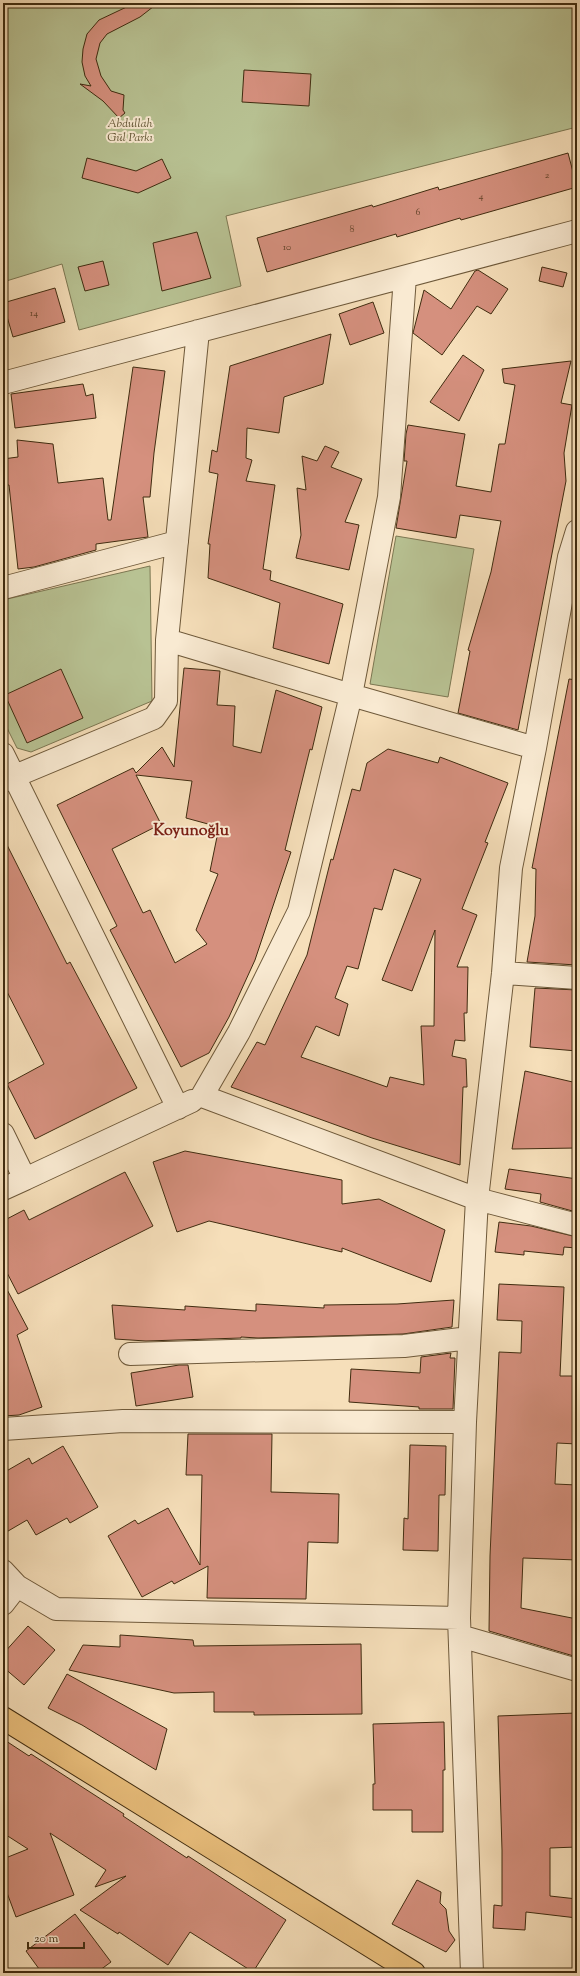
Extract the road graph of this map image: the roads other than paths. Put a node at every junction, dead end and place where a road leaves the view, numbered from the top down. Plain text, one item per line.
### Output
1 (577, 231) edge
2 (405, 277) junction
3 (198, 332) junction
4 (3, 383) edge
5 (577, 531) edge
6 (177, 542) junction
7 (3, 588) edge
8 (167, 640) junction
9 (351, 695) junction
10 (535, 748) junction
11 (3, 754) edge
12 (9, 779) edge
13 (504, 973) junction
14 (577, 978) edge
15 (202, 1096) junction
16 (178, 1108) junction
17 (3, 1134) edge
18 (25, 1180) junction
19 (3, 1189) edge
20 (477, 1199) junction
21 (577, 1225) edge
22 (469, 1338) junction
23 (130, 1354) dead end
24 (465, 1422) junction
25 (3, 1429) edge
26 (10, 1579) edge
27 (3, 1604) edge
28 (459, 1627) junction
29 (577, 1670) edge
30 (3, 1718) edge
31 (414, 1973) edge
32 (472, 1973) edge

1 - 2 street
2 - 3 street
2 - 9 street
3 - 4 street
3 - 6 street
5 - 10 street
6 - 7 street
6 - 8 street
8 - 9 street
8 - 12 street
9 - 10 street
9 - 15 street
10 - 13 street
11 - 12 street
12 - 16 street
13 - 14 street
13 - 20 street
15 - 16 street
15 - 20 street
16 - 18 street
17 - 18 street
18 - 19 street
20 - 21 street
20 - 22 street
22 - 23 street
22 - 24 street
24 - 25 street
24 - 28 street
26 - 27 street
26 - 28 street
28 - 29 street
28 - 32 street
30 - 31 main road

